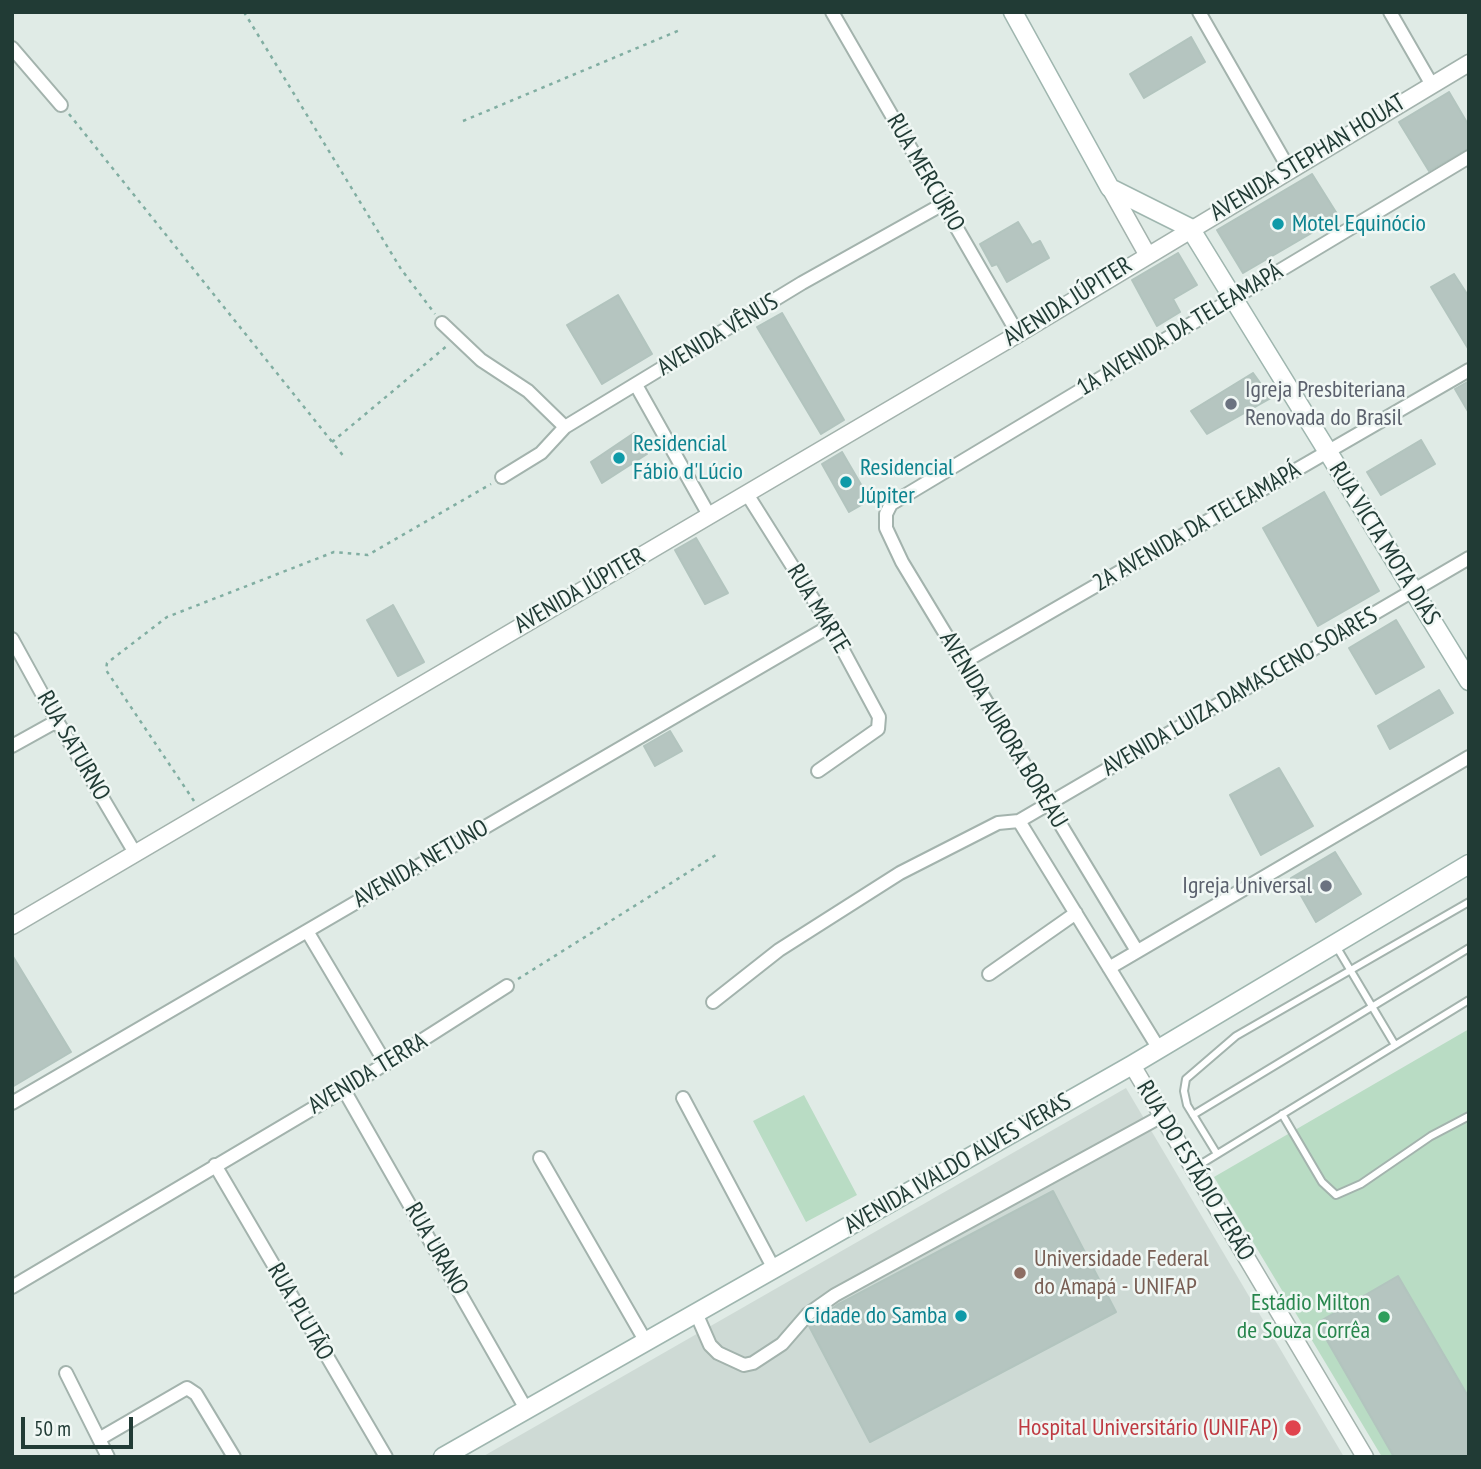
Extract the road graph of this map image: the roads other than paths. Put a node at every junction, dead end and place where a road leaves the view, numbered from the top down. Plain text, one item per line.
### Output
1 (832, 12) edge
2 (1013, 12) edge
3 (1199, 12) edge
4 (1390, 12) edge
5 (12, 48) edge
6 (1469, 63) edge
7 (1432, 85) junction
8 (61, 104) road end
9 (1469, 157) edge
10 (1289, 169) junction
11 (1110, 188) junction
12 (943, 204) junction
13 (1190, 228) junction
14 (1147, 254) junction
15 (1233, 298) junction
16 (443, 325) road end
17 (1018, 334) junction
18 (1469, 370) edge
19 (636, 385) junction
20 (565, 427) junction
21 (1328, 452) junction
22 (502, 477) road end
23 (747, 494) junction
24 (891, 504) joint
25 (709, 515) junction
26 (1469, 558) edge
27 (1413, 590) junction
28 (830, 626) junction
29 (12, 639) edge
30 (962, 663) junction
31 (1469, 681) edge
32 (57, 721) junction
33 (12, 747) edge
34 (1469, 757) edge
35 (818, 771) dead end
36 (1048, 804) junction
37 (1018, 821) junction
38 (135, 853) junction
39 (1469, 864) edge
40 (1469, 902) edge
41 (1076, 914) junction
42 (12, 926) edge
43 (307, 931) junction
44 (1335, 944) junction
45 (1469, 948) edge
46 (1137, 951) junction
47 (1109, 968) junction
48 (1350, 970) junction
49 (989, 974) dead end
50 (507, 986) road end
51 (1469, 1000) edge
52 (713, 1002) dead end
53 (1372, 1006) junction
54 (1395, 1045) junction
55 (1159, 1049) junction
56 (386, 1064) junction
57 (1132, 1065) junction
58 (344, 1090) junction
59 (682, 1098) dead end
60 (12, 1102) edge
61 (1282, 1114) junction
62 (1193, 1115) junction
63 (1162, 1116) junction
64 (1469, 1116) edge
65 (1217, 1154) junction
66 (540, 1158) dead end
67 (215, 1165) junction
68 (1193, 1169) junction
69 (774, 1269) junction
70 (12, 1287) edge
71 (696, 1313) junction
72 (646, 1342) junction
73 (66, 1373) dead end
74 (526, 1409) junction
75 (99, 1439) junction
76 (108, 1457) edge
77 (233, 1457) edge
78 (386, 1457) edge
79 (443, 1457) edge
80 (1365, 1457) edge

1 - 12 street, RUA MERCÚRIO
2 - 11 main road
3 - 10 street
4 - 7 street
5 - 8 street
6 - 7 street, AVENIDA STEPHAN HOUAT
7 - 10 street, AVENIDA STEPHAN HOUAT
9 - 15 street, 1A AVENIDA DA TELEAMAPÁ
10 - 13 street, AVENIDA STEPHAN HOUAT
11 - 13 main road
11 - 14 street
12 - 17 street, RUA MERCÚRIO
12 - 19 street, AVENIDA VÊNUS
13 - 14 street, AVENIDA STEPHAN HOUAT
13 - 15 main road, RUA VICTA MOTA DIAS
14 - 17 street, AVENIDA JÚPITER
15 - 21 main road, RUA VICTA MOTA DIAS
15 - 24 street, 1A AVENIDA DA TELEAMAPÁ
16 - 20 street
17 - 23 street, AVENIDA JÚPITER
18 - 21 street, 2A AVENIDA DA TELEAMAPÁ
19 - 20 street, AVENIDA VÊNUS
19 - 25 street
20 - 22 street, AVENIDA VÊNUS
21 - 27 main road, RUA VICTA MOTA DIAS
21 - 30 street, 2A AVENIDA DA TELEAMAPÁ
23 - 25 street, AVENIDA JÚPITER
23 - 28 street, RUA MARTE
24 - 30 street, AVENIDA AURORA BOREAU
25 - 38 street, AVENIDA JÚPITER
26 - 27 street, AVENIDA LUIZA DAMASCENO SOARES
27 - 31 main road, RUA VICTA MOTA DIAS
27 - 36 street, AVENIDA LUIZA DAMASCENO SOARES
28 - 35 street, RUA MARTE
28 - 43 street, AVENIDA NETUNO
29 - 32 street, RUA SATURNO
30 - 36 street, AVENIDA AURORA BOREAU
32 - 33 street
32 - 38 street, RUA SATURNO
34 - 46 street
36 - 37 street, AVENIDA LUIZA DAMASCENO SOARES
36 - 46 street, AVENIDA AURORA BOREAU
37 - 41 street
37 - 52 street, AVENIDA LUIZA DAMASCENO SOARES
38 - 42 street, AVENIDA JÚPITER
39 - 44 main road, AVENIDA IVALDO ALVES VERAS
40 - 48 lane
41 - 47 street
41 - 49 street
43 - 56 street
43 - 60 street, AVENIDA NETUNO
44 - 48 lane
44 - 55 main road, AVENIDA IVALDO ALVES VERAS
45 - 53 lane
46 - 47 street
47 - 55 street
48 - 53 lane
48 - 62 lane
50 - 56 street, AVENIDA TERRA
51 - 54 lane
53 - 54 lane
53 - 62 lane
54 - 61 lane
55 - 57 main road, AVENIDA IVALDO ALVES VERAS
56 - 58 street, AVENIDA TERRA
57 - 63 street, RUA DO ESTÁDIO ZERÃO
57 - 69 main road, AVENIDA IVALDO ALVES VERAS
58 - 67 street, AVENIDA TERRA
58 - 74 street, RUA URANO
59 - 69 street
61 - 64 lane
61 - 65 lane
62 - 65 lane
63 - 68 street, RUA DO ESTÁDIO ZERÃO
63 - 71 street
65 - 68 lane
66 - 72 street
67 - 70 street, AVENIDA TERRA
67 - 78 street, RUA PLUTÃO
68 - 80 street, RUA DO ESTÁDIO ZERÃO
69 - 71 main road, AVENIDA IVALDO ALVES VERAS
71 - 72 main road, AVENIDA IVALDO ALVES VERAS
72 - 74 main road, AVENIDA IVALDO ALVES VERAS
73 - 75 street
74 - 79 main road, AVENIDA IVALDO ALVES VERAS
75 - 76 street
75 - 77 street

